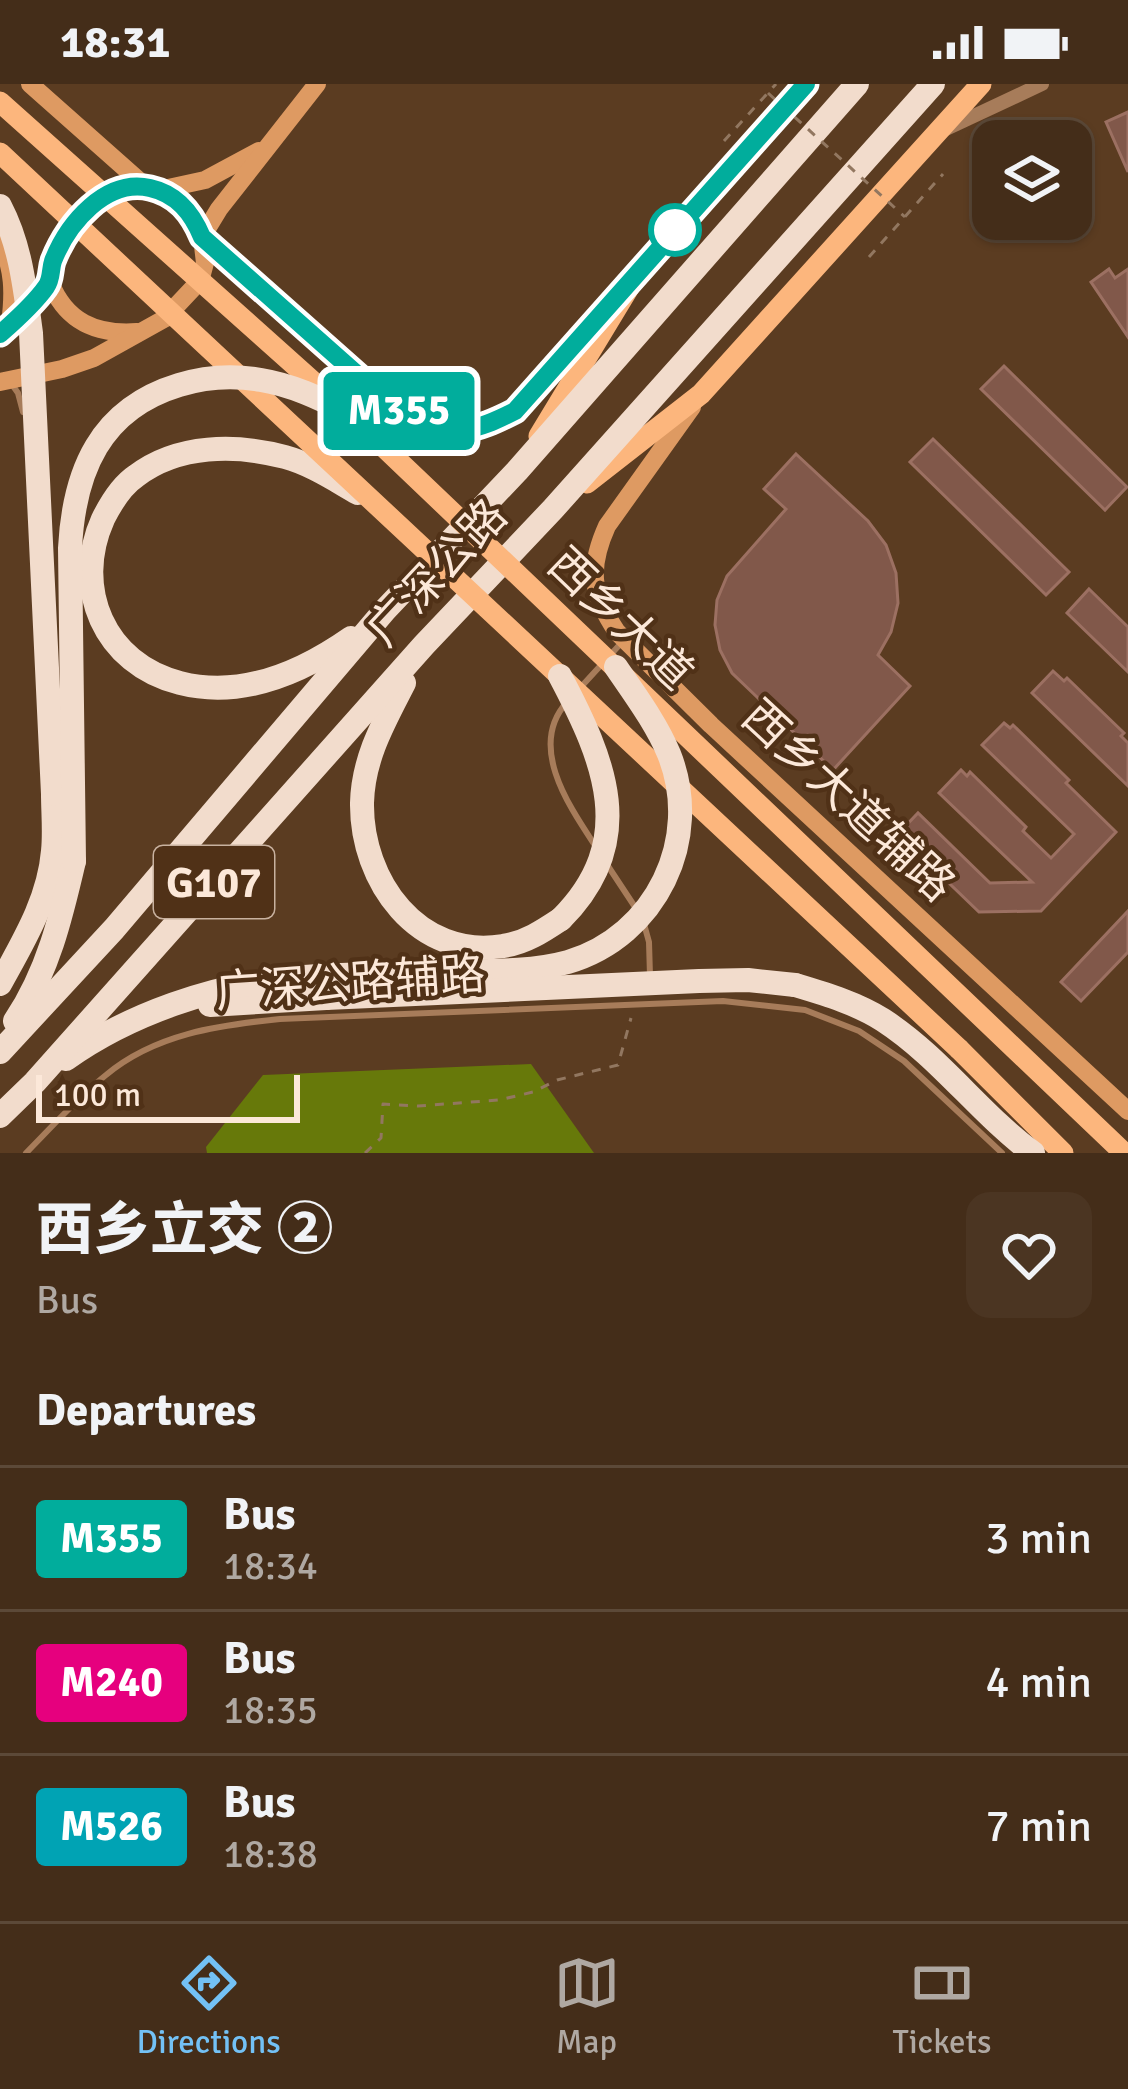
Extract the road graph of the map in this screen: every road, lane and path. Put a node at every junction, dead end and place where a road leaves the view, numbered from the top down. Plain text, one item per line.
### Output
1 (30, 84) edge
2 (317, 84) edge
3 (776, 84) edge
4 (806, 84) edge
5 (857, 84) edge
6 (933, 84) edge
7 (981, 84) edge
8 (1042, 84) edge
9 (768, 93) junction
10 (0, 102) edge
11 (936, 134) junction
12 (724, 141) dead end
13 (265, 148) junction
14 (0, 153) edge
15 (943, 174) dead end
16 (152, 188) junction
17 (0, 206) edge
18 (905, 217) junction
19 (202, 237) junction
20 (0, 240) edge
21 (869, 257) dead end
22 (639, 272) junction
23 (50, 278) junction
24 (152, 327) junction
25 (5, 329) edge
26 (2, 382) edge
27 (701, 394) junction
28 (347, 412) junction
29 (24, 417) dead end
30 (517, 471) junction
31 (373, 502) junction
32 (553, 508) junction
33 (385, 610) junction
34 (624, 639) junction
35 (424, 646) junction
36 (616, 667) junction
37 (560, 676) junction
38 (19, 927) dead end
39 (0, 964) edge
40 (0, 984) edge
41 (650, 984) dead end
42 (635, 1004) junction
43 (166, 1009) junction
44 (0, 1047) edge
45 (35, 1082) junction
46 (1128, 1111) edge
47 (0, 1116) edge
48 (26, 1153) edge
49 (365, 1153) edge
50 (1002, 1153) edge
51 (1033, 1153) edge
52 (1063, 1153) edge
53 (1124, 1153) edge

1 - 16 street
2 - 13 street
3 - 9 path, bridge
4 - 22 main road
5 - 30 highway, 广深公路 / G107
6 - 32 highway, 广深公路 / G107
7 - 11 main road
8 - 11 street
9 - 12 path
9 - 18 path, bridge
10 - 28 main road, 西乡大道, bridge
11 - 27 main road
13 - 16 street
13 - 19 street
14 - 31 main road, 西乡大道, bridge
15 - 18 path
16 - 19 street
16 - 23 street
17 - 40 highway, bridge
18 - 21 path
19 - 22 street
19 - 24 street
20 - 23 street
20 - 25 street
22 - 30 main road
23 - 24 street
23 - 25 street
24 - 26 street
26 - 29 lane
27 - 32 main road
27 - 34 street, 西乡大道辅路
28 - 36 main road, 西乡大道, bridge
28 - 44 highway, bridge
30 - 33 highway, 广深公路 / G107
31 - 33 highway, bridge
31 - 37 main road, 西乡大道, bridge
32 - 35 highway, 广深公路 / G107
33 - 44 highway, 广深公路 / G107
34 - 41 lane
34 - 46 street, 西乡大道辅路
35 - 37 highway, bridge
35 - 45 highway, 广深公路 / G107
36 - 43 highway, bridge
36 - 53 main road, 西乡大道, bridge
37 - 52 main road, 西乡大道, bridge
38 - 39 lane
42 - 48 lane, 广深公路辅路
42 - 49 path
42 - 50 lane, 广深公路辅路
43 - 45 highway
43 - 51 highway, bridge
45 - 47 highway, 广深公路 / G107

